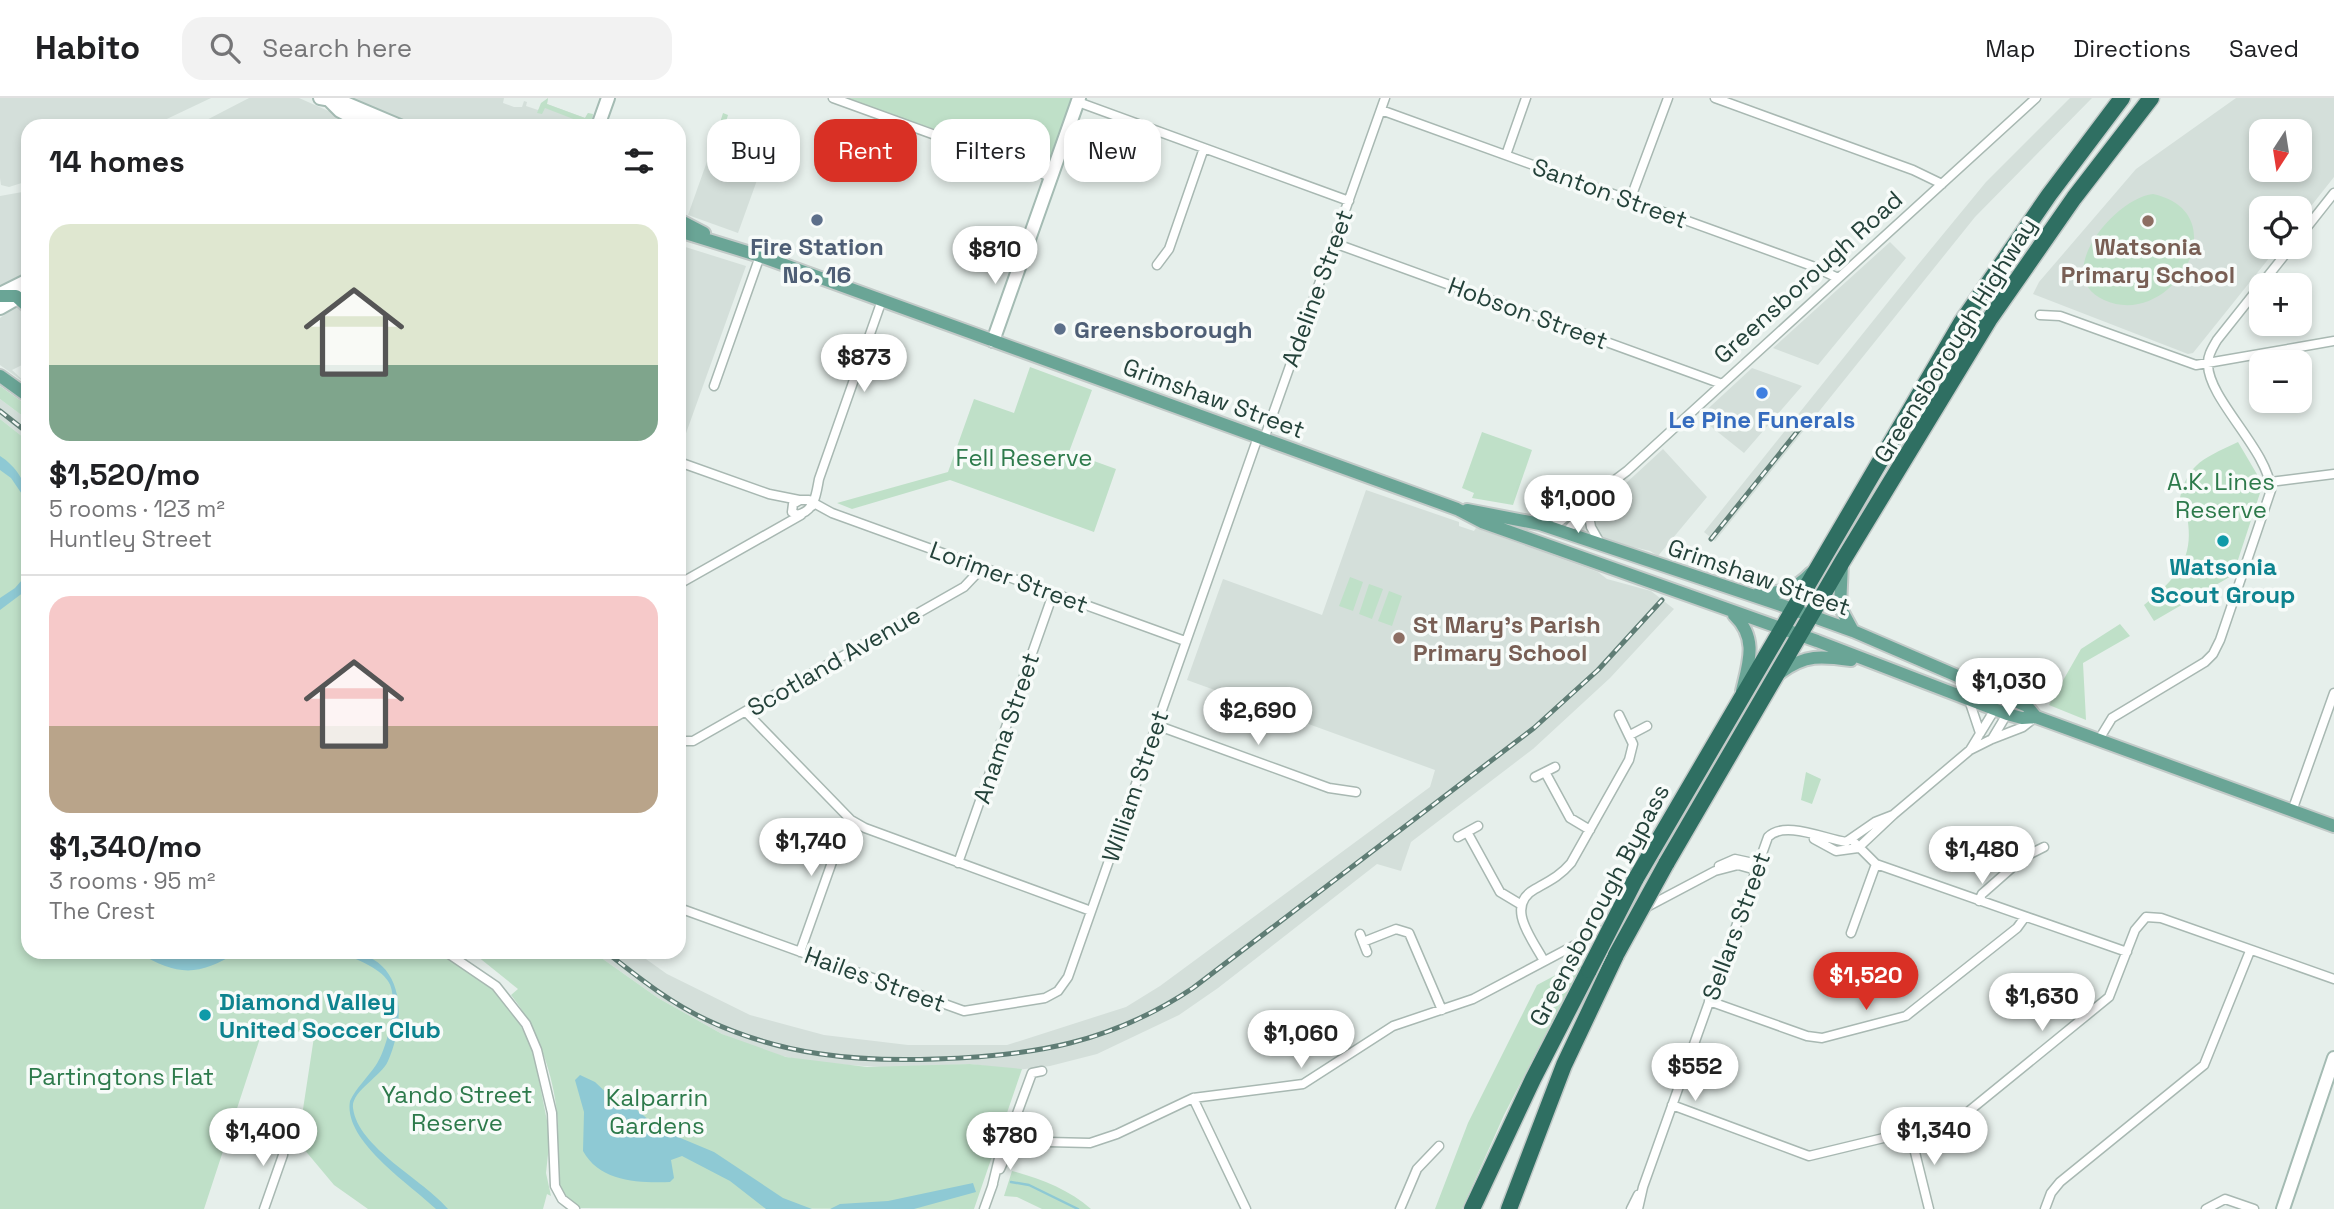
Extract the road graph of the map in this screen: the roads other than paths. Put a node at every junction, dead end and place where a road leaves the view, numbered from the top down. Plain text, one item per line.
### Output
1 (608, 98) edge
2 (832, 98) edge
3 (1385, 98) edge
4 (1526, 98) edge
5 (1668, 98) edge
6 (1715, 98) edge
7 (2036, 98) edge
8 (2122, 98) edge
9 (2151, 98) edge
10 (327, 99) edge
11 (1078, 100) edge
12 (1381, 110) junction
13 (343, 119) edge
14 (362, 119) edge
15 (600, 119) edge
16 (1204, 148) junction
17 (1506, 155) junction
18 (1051, 177) junction
19 (1942, 184) junction
20 (2334, 193) edge
21 (1630, 200) junction
22 (1349, 201) junction
23 (2312, 221) edge
24 (686, 224) edge
25 (686, 233) edge
26 (720, 242) junction
27 (1334, 243) junction
28 (760, 256) junction
29 (2281, 259) edge
30 (1157, 265) dead end
31 (1838, 278) junction
32 (21, 284) edge
33 (0, 295) edge
34 (21, 298) edge
35 (21, 300) edge
36 (882, 300) junction
37 (0, 308) edge
38 (2040, 315) dead end
39 (993, 341) junction
40 (2334, 341) edge
41 (2208, 364) junction
42 (0, 376) edge
43 (1722, 384) junction
44 (714, 386) dead end
45 (21, 391) edge
46 (1261, 438) junction
47 (686, 464) edge
48 (2334, 474) edge
49 (2270, 486) junction
50 (1607, 487) junction
51 (804, 506) junction
52 (1457, 509) junction
53 (1588, 510) junction
54 (1551, 528) junction
55 (1565, 533) junction
56 (1546, 544) junction
57 (1603, 546) junction
58 (1842, 562) junction
59 (1817, 566) junction
60 (982, 568) junction
61 (686, 580) edge
62 (1741, 593) junction
63 (1053, 594) junction
64 (1792, 609) junction
65 (1730, 612) junction
66 (1811, 616) junction
67 (1780, 630) junction
68 (1853, 631) junction
69 (1801, 636) junction
70 (1185, 641) junction
71 (1872, 663) junction
72 (1779, 673) junction
73 (2334, 693) edge
74 (1741, 695) junction
75 (2006, 696) junction
76 (1969, 700) junction
77 (2001, 711) junction
78 (746, 712) junction
79 (1619, 715) dead end
80 (2035, 717) junction
81 (1156, 725) junction
82 (1647, 726) dead end
83 (1980, 733) junction
84 (1630, 735) junction
85 (1993, 739) junction
86 (686, 741) edge
87 (2098, 741) junction
88 (1970, 750) junction
89 (1555, 767) dead end
90 (1545, 772) junction
91 (1535, 778) dead end
92 (1356, 792) dead end
93 (2292, 811) junction
94 (1893, 815) junction
95 (852, 820) junction
96 (1478, 826) dead end
97 (2334, 826) edge
98 (1590, 830) junction
99 (1467, 832) junction
100 (1805, 834) junction
101 (1458, 837) dead end
102 (1852, 840) junction
103 (2044, 847) dead end
104 (1858, 848) junction
105 (958, 863) junction
106 (1876, 863) junction
107 (1757, 867) junction
108 (1979, 901) junction
109 (1520, 904) junction
110 (686, 911) edge
111 (1091, 912) junction
112 (2021, 916) junction
113 (1852, 933) dead end
114 (2248, 950) junction
115 (1367, 951) dead end
116 (800, 952) junction
117 (2126, 954) junction
118 (456, 959) edge
119 (1544, 961) junction
120 (1068, 977) joint
121 (2334, 981) edge
122 (1709, 1001) junction
123 (1442, 1010) junction
124 (2334, 1058) edge
125 (1042, 1071) dead end
126 (1193, 1098) junction
127 (1671, 1108) junction
128 (286, 1131) dead end
129 (1910, 1132) junction
130 (554, 1140) junction
131 (1015, 1142) junction
132 (1439, 1146) dead end
133 (1643, 1187) junction
134 (264, 1209) edge
135 (567, 1209) edge
136 (575, 1209) edge
137 (984, 1209) edge
138 (1246, 1209) edge
139 (1400, 1209) edge
140 (1472, 1209) edge
141 (1509, 1209) edge
142 (1632, 1209) edge
143 (1638, 1209) edge
144 (1930, 1209) edge
145 (2045, 1209) edge
146 (2206, 1209) edge
147 (2255, 1209) edge
148 (2283, 1209) edge

1 - 15 street
2 - 18 street
3 - 12 street, Adeline Street
4 - 17 street
5 - 21 street
6 - 19 street
7 - 19 street, Greensborough Road
8 - 59 highway, Greensborough Highway
9 - 58 highway, Greensborough Highway
10 - 13 street
10 - 14 street
11 - 16 street
11 - 18 street
12 - 17 street, Santon Street
12 - 22 street, Adeline Street
16 - 22 street
16 - 30 street
17 - 21 street, Santon Street
18 - 39 street
19 - 31 street, Greensborough Road
20 - 23 street
21 - 31 street, Santon Street
22 - 27 street, Adeline Street
24 - 26 main road, Grimshaw Street
25 - 26 main road, Grimshaw Street
26 - 28 main road, Grimshaw Street
27 - 43 street, Hobson Street
27 - 46 street, Adeline Street
28 - 36 main road, Grimshaw Street
28 - 44 street
29 - 41 street
31 - 43 street, Greensborough Road
32 - 33 street
33 - 34 main road
35 - 37 street
36 - 39 main road, Grimshaw Street
36 - 51 street
38 - 41 street
39 - 46 main road, Grimshaw Street
40 - 41 street
41 - 49 street
42 - 45 main road
43 - 50 street, Greensborough Road
46 - 52 main road, Grimshaw Street
46 - 70 street, William Street
47 - 51 street, Lorimer Street
48 - 49 street
49 - 87 street
50 - 53 street, Greensborough Road
50 - 54 street, Greensborough Road
51 - 60 street, Lorimer Street
51 - 61 street
52 - 54 main road, Grimshaw Street
52 - 56 main road, Grimshaw Street
53 - 55 street, Greensborough Road
53 - 57 street
54 - 55 main road, Grimshaw Street
54 - 56 main road
55 - 56 main road, Greensborough Road
55 - 57 main road, Grimshaw Street
56 - 65 main road, Grimshaw Street
57 - 62 main road, Grimshaw Street
58 - 66 highway, Greensborough Highway
58 - 68 main road
59 - 62 main road
59 - 64 highway, Greensborough Highway
60 - 63 street, Lorimer Street
60 - 78 street, Scotland Avenue
62 - 64 main road, Grimshaw Street
63 - 70 street, Lorimer Street
63 - 105 street, Anama Street
64 - 66 main road, Grimshaw Street
64 - 67 highway, Greensborough Highway
65 - 67 main road, Grimshaw Street
65 - 74 main road
66 - 68 main road, Grimshaw Street
66 - 69 highway, Greensborough Highway
67 - 69 main road, Grimshaw Street
67 - 74 highway, Greensborough Bypass
68 - 75 main road, Grimshaw Street
69 - 71 main road, Grimshaw Street
69 - 72 highway, Greensborough Bypass
70 - 81 street, William Street
71 - 72 main road
71 - 76 main road, Grimshaw Street
72 - 141 highway, Greensborough Bypass, bridge
73 - 93 street
74 - 140 highway, Greensborough Bypass, bridge
75 - 77 main road
75 - 80 main road, Grimshaw Street
76 - 77 main road, Grimshaw Street
76 - 83 street
77 - 80 main road, Grimshaw Street
77 - 83 street
77 - 85 street
78 - 86 street, Scotland Avenue
78 - 95 street
79 - 84 street
80 - 85 street
80 - 87 main road, Grimshaw Street
81 - 92 street
81 - 111 street, William Street
82 - 84 street
83 - 88 street
84 - 98 street
85 - 88 street
87 - 93 main road, Grimshaw Street
88 - 94 street
89 - 90 street
90 - 91 street
90 - 98 street
93 - 97 main road, Grimshaw Street
94 - 102 street
94 - 104 street
95 - 105 street
95 - 116 street
96 - 99 street
98 - 109 street
99 - 101 street
99 - 109 street
100 - 102 street
100 - 104 street
100 - 107 street, Sellars Street
102 - 104 street
103 - 108 street
104 - 106 street
105 - 111 street
106 - 108 street
106 - 113 street
107 - 119 street
107 - 122 street, Sellars Street
108 - 112 street
109 - 119 street
110 - 116 street, Hailes Street
111 - 120 street, William Street
112 - 117 street
112 - 122 street
114 - 117 street
114 - 121 street
114 - 145 street
115 - 123 street
116 - 120 street, Hailes Street
117 - 129 street
118 - 130 street
119 - 123 street
122 - 127 street, Sellars Street
123 - 126 street
124 - 148 street
125 - 131 street
126 - 131 street
126 - 138 street
127 - 129 street
127 - 133 street, Sellars Street
128 - 134 street
129 - 144 street
130 - 135 street
130 - 136 street
131 - 137 street
132 - 139 street
133 - 142 street, Sellars Street
133 - 143 street, Sellars Street
146 - 147 street

